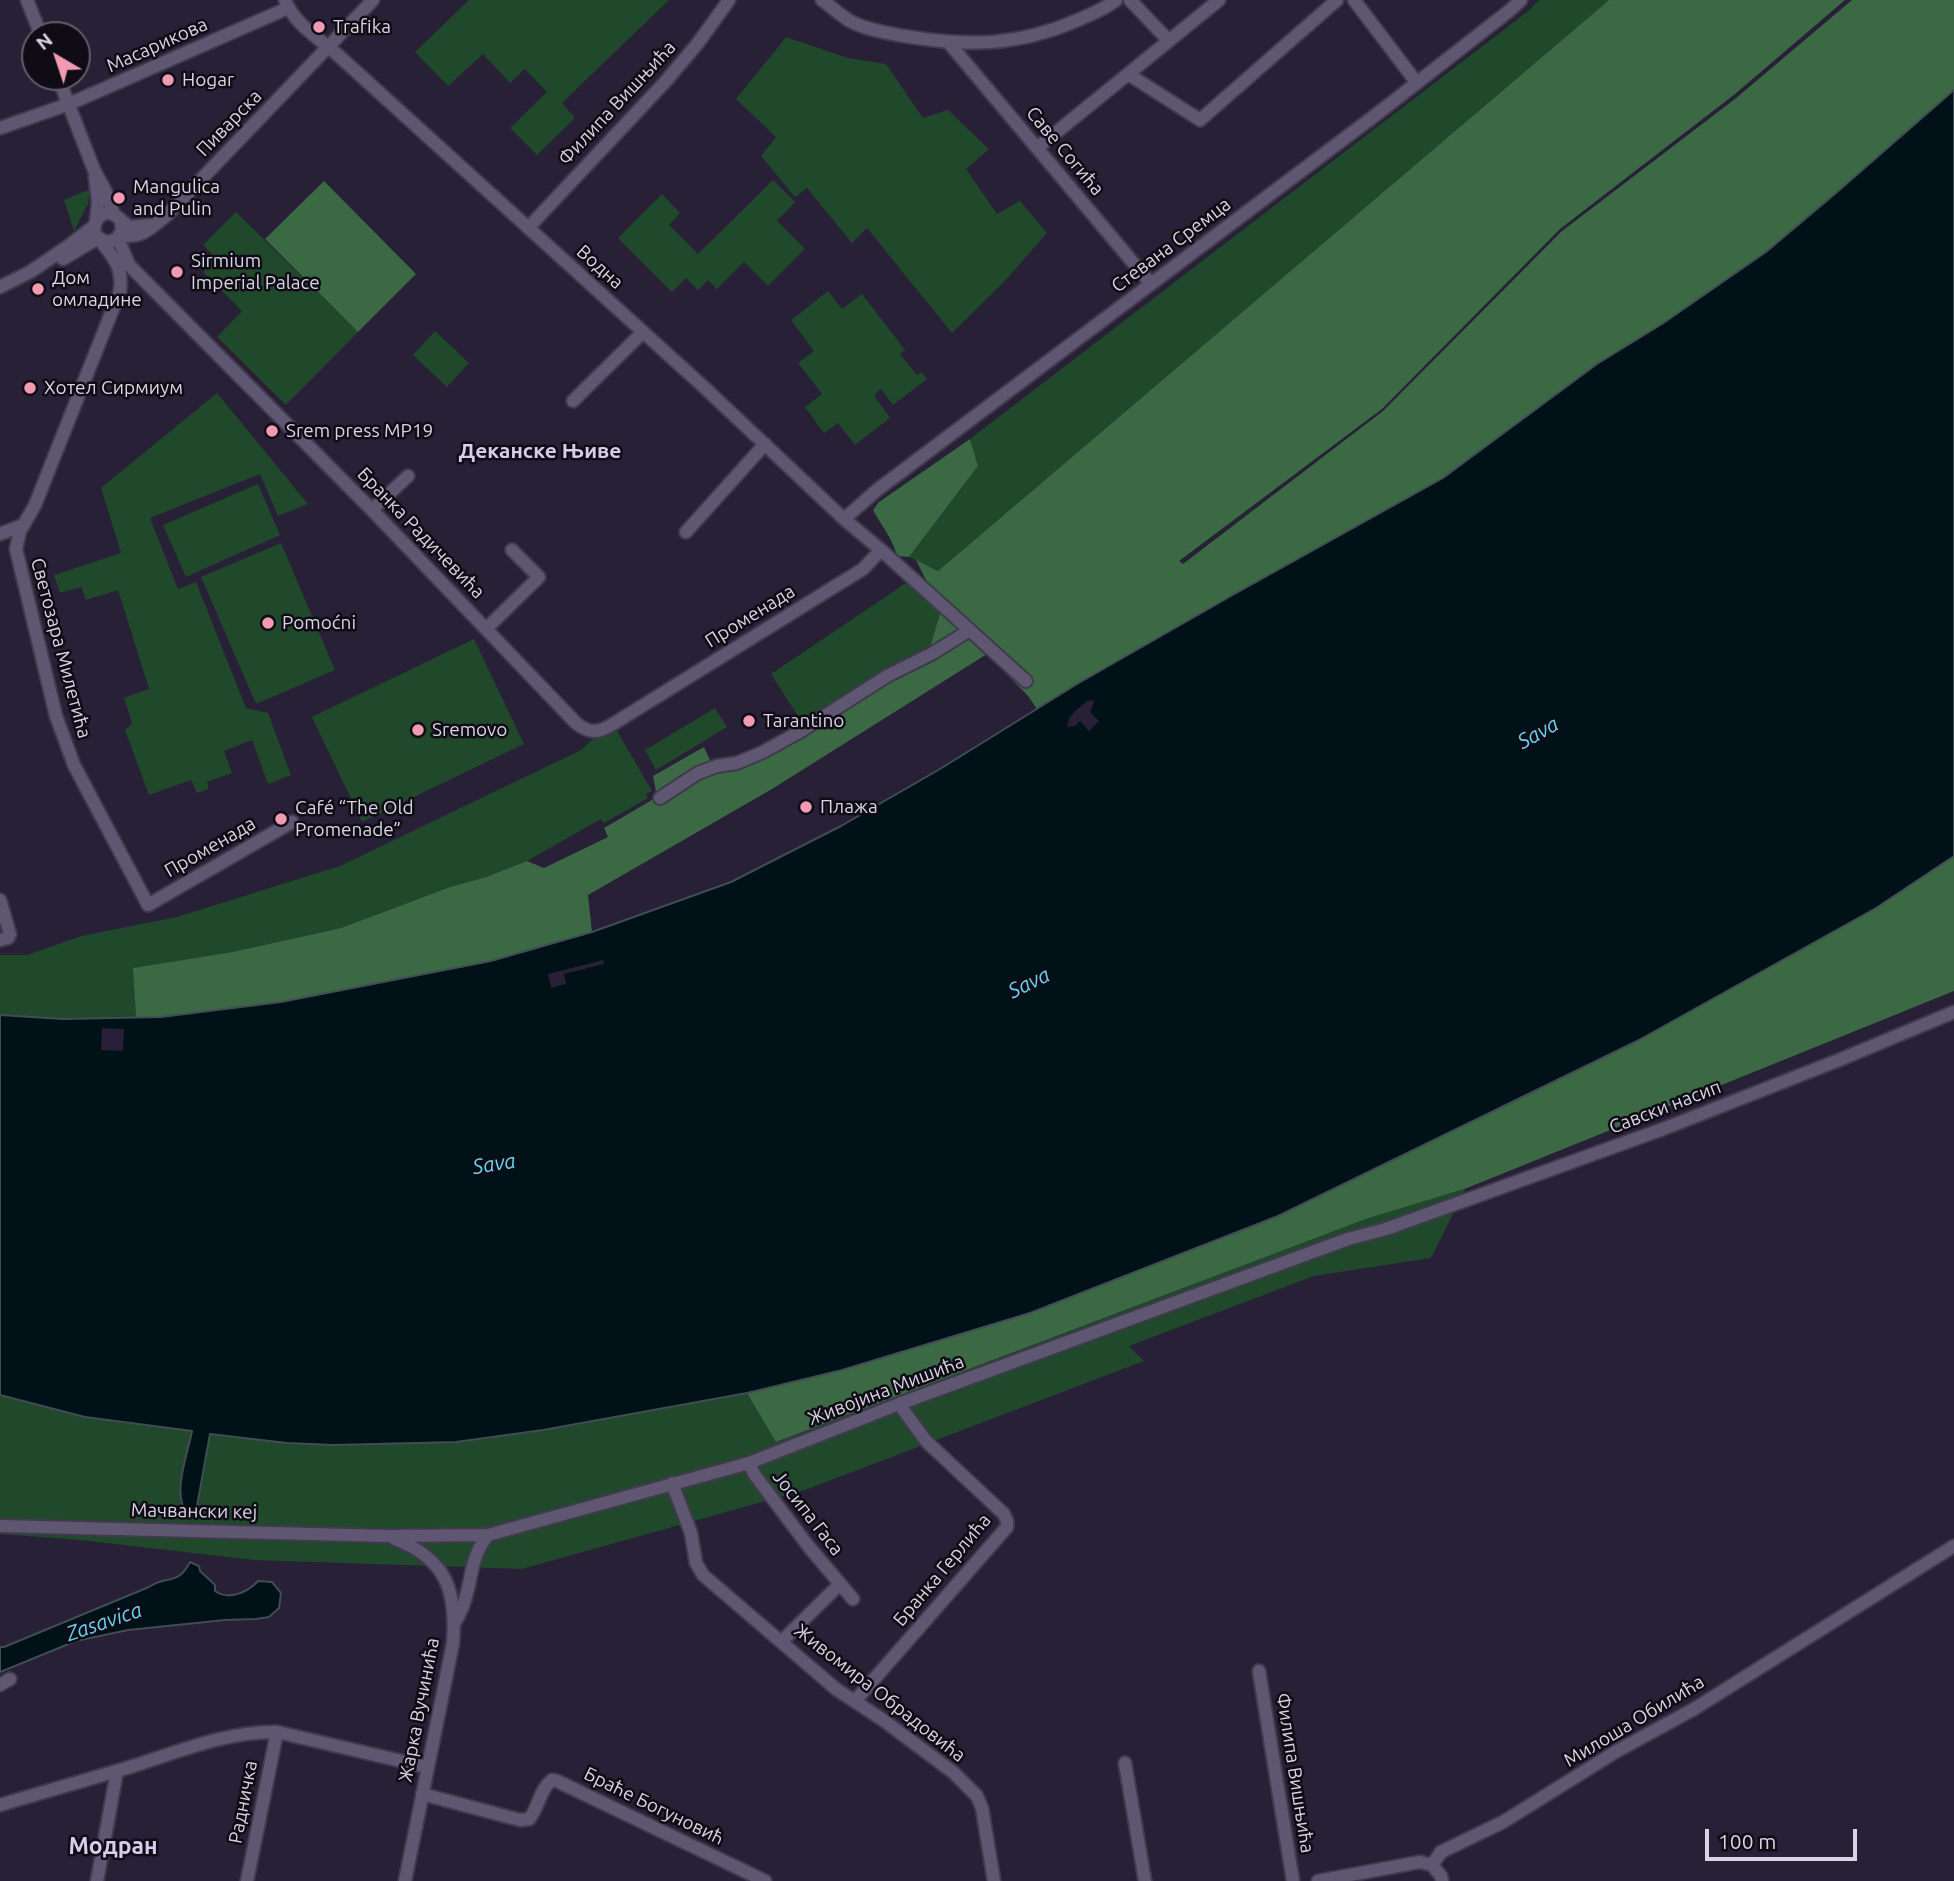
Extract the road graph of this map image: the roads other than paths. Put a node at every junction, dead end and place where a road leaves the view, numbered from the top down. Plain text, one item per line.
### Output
1 (27, 0) edge
2 (373, 0) edge
3 (729, 0) edge
4 (822, 0) edge
5 (1116, 0) edge
6 (1130, 0) edge
7 (1219, 0) edge
8 (1337, 0) edge
9 (1354, 0) edge
10 (1521, 0) edge
11 (287, 4) edge
12 (35, 21) edge
13 (1169, 41) junction
14 (949, 43) junction
15 (328, 46) junction
16 (1128, 74) junction
17 (1417, 83) junction
18 (64, 91) edge
19 (69, 104) junction
20 (0, 128) edge
21 (1037, 148) junction
22 (94, 170) junction
23 (117, 218) junction
24 (155, 224) junction
25 (528, 228) junction
26 (97, 231) junction
27 (119, 237) junction
28 (126, 271) junction
29 (1151, 284) junction
30 (0, 287) edge
31 (643, 332) junction
32 (573, 401) dead end
33 (765, 444) junction
34 (408, 476) dead end
35 (372, 510) junction
36 (844, 519) junction
37 (23, 525) junction
38 (686, 531) dead end
39 (0, 534) edge
40 (512, 550) dead end
41 (881, 550) junction
42 (487, 628) junction
43 (970, 630) junction
44 (1026, 681) dead end
45 (592, 732) joint
46 (660, 798) dead end
47 (292, 822) dead end
48 (0, 900) edge
49 (148, 905) joint
50 (5, 936) edge
51 (1954, 1012) edge
52 (1386, 1229) joint
53 (899, 1404) junction
54 (749, 1463) junction
55 (672, 1483) junction
56 (0, 1527) edge
57 (488, 1535) junction
58 (388, 1536) junction
59 (1954, 1546) edge
60 (840, 1584) junction
61 (853, 1599) dead end
62 (455, 1622) junction
63 (781, 1642) junction
64 (1259, 1671) dead end
65 (855, 1701) junction
66 (277, 1732) junction
67 (1125, 1763) dead end
68 (427, 1767) junction
69 (117, 1771) junction
70 (422, 1794) junction
71 (0, 1805) edge
72 (1432, 1865) junction
73 (97, 1881) edge
74 (247, 1881) edge
75 (405, 1881) edge
76 (765, 1881) edge
77 (994, 1881) edge
78 (1145, 1881) edge
79 (1293, 1881) edge
80 (1318, 1881) edge
81 (1442, 1881) edge

1 - 12 street
2 - 15 street, Пиварска
3 - 25 street, Филипа Вишњића
4 - 14 street
5 - 14 street
6 - 13 street
7 - 13 street
8 - 16 street
9 - 17 street
10 - 17 street, Стевана Сремца
11 - 15 street, Водна
11 - 19 street, Масарикова
13 - 16 street
14 - 21 street, Саве Согића
15 - 24 street, Пиварска
15 - 25 street, Водна
16 - 21 street
17 - 29 street, Стевана Сремца
18 - 19 street
19 - 20 street, Масарикова
19 - 22 street
21 - 29 street, Саве Согића
22 - 23 street
22 - 26 street
23 - 24 street
23 - 26 street
23 - 27 street
24 - 27 street, Пиварска
24 - 28 street, Пиварска
25 - 31 street, Водна
26 - 27 street
26 - 28 street
26 - 30 street
27 - 28 street
28 - 35 street, Бранка Радичевића
28 - 37 street, Светозара Милетића
29 - 36 street, Стевана Сремца
31 - 32 street
31 - 33 street, Водна
33 - 36 street, Водна
33 - 38 street
34 - 35 street
35 - 42 street, Бранка Радичевића
36 - 41 street
37 - 39 street
37 - 49 street, Светозара Милетића
40 - 42 street
41 - 43 street
41 - 45 street, Променада
42 - 45 street, Бранка Радичевића
43 - 44 street
43 - 46 street
47 - 49 street, Променада
48 - 50 street
51 - 52 street, Савски насип
52 - 53 street, Живојина Мишића
53 - 54 street, Живојина Мишића
53 - 65 street, Бранка Герлића
54 - 55 street, Живојина Мишића
54 - 60 street, Јосипа Гаса
55 - 57 street, Живојина Мишића
55 - 63 street, Живомира Обрадовића
56 - 58 street, Мачвански кеј
57 - 58 street, Живојина Мишића
57 - 62 street
58 - 62 street, Жарка Вучинића
59 - 72 street, Милоша Обилића
60 - 61 street, Јосипа Гаса
60 - 63 street, Јосипа Гаса
62 - 68 street, Жарка Вучинића
63 - 65 street, Живомира Обрадовића
64 - 79 street, Филипа Вишњића
65 - 77 street, Живомира Обрадовића
66 - 68 street
66 - 69 street
66 - 74 street, Радничка
67 - 78 street
68 - 70 street, Жарка Вучинића
69 - 71 street
69 - 73 street
70 - 75 street, Жарка Вучинића
70 - 76 street, Браће Богуновић
72 - 80 street
72 - 81 street

